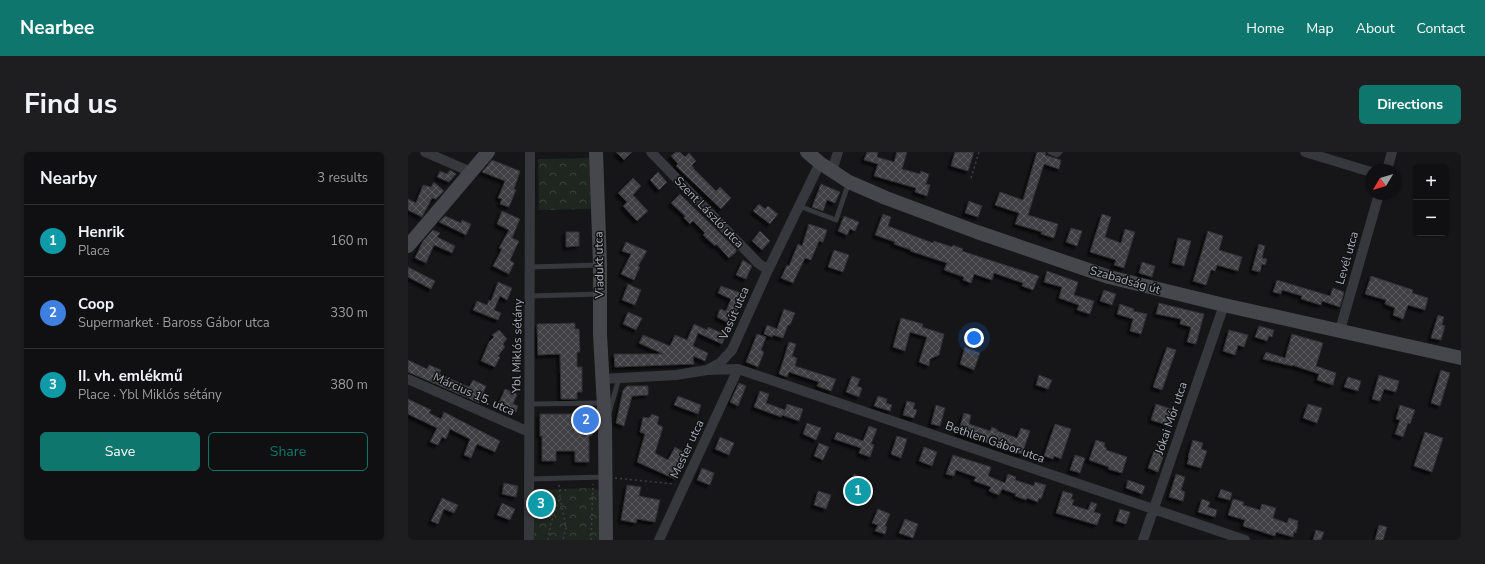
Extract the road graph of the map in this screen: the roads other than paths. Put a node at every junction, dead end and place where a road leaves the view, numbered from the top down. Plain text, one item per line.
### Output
1 (425, 152) edge
2 (488, 152) edge
3 (530, 152) edge
4 (596, 152) edge
5 (651, 152) edge
6 (807, 152) edge
7 (838, 152) edge
8 (1050, 152) edge
9 (1060, 152) edge
10 (1305, 152) edge
11 (1392, 152) edge
12 (820, 163) junction
13 (1388, 164) edge
14 (1365, 170) edge
15 (832, 171) junction
16 (471, 172) junction
17 (849, 182) junction
18 (1378, 200) edge
19 (799, 206) junction
20 (408, 246) edge
21 (600, 265) junction
22 (530, 267) junction
23 (768, 270) junction
24 (600, 294) junction
25 (530, 296) junction
26 (1224, 305) junction
27 (1340, 330) junction
28 (732, 350) junction
29 (1461, 358) edge
30 (738, 369) junction
31 (707, 370) junction
32 (619, 378) junction
33 (408, 379) edge
34 (602, 379) junction
35 (529, 404) junction
36 (604, 408) junction
37 (529, 432) junction
38 (599, 477) junction
39 (529, 479) junction
40 (1153, 510) junction
41 (529, 540) edge
42 (606, 540) edge
43 (659, 540) edge
44 (1143, 540) edge
45 (1245, 540) edge

1 - 16 street
2 - 16 main road
3 - 22 street, Ybl Miklós sétány
4 - 21 main road, Viadukt utca
5 - 23 street, Szent László utca
6 - 12 main road, Szabadság út
7 - 15 street
8 - 9 lane
10 - 14 street
11 - 13 street
12 - 15 main road, Szabadság út
12 - 19 street, Vasút utca
15 - 17 main road, Szabadság út
16 - 20 main road
17 - 19 lane
17 - 26 main road, Szabadság út
18 - 27 street, Levél utca
19 - 23 street, Vasút utca
21 - 22 lane
21 - 24 main road, Viadukt utca
22 - 25 street, Ybl Miklós sétány
23 - 28 street, Vasút utca
24 - 25 lane
24 - 34 main road, Viadukt utca
25 - 35 street, Ybl Miklós sétány
26 - 27 main road, Szabadság út
26 - 40 street, Jókai Mór utca
27 - 29 main road, Szabadság út
28 - 30 street
28 - 31 street, Vasút utca
30 - 31 street, Bethlen Gábor utca
30 - 40 street, Bethlen Gábor utca
30 - 43 street, Mester utca
31 - 32 street, Vasút utca
32 - 34 street, Vasút utca
32 - 36 lane
33 - 37 street, Március 15. utca
34 - 36 main road, Viadukt utca
35 - 36 lane
35 - 37 street, Ybl Miklós sétány
36 - 38 main road, Viadukt utca
37 - 39 street, Ybl Miklós sétány
38 - 39 lane
38 - 42 main road, Viadukt utca
39 - 41 street, Ybl Miklós sétány
40 - 44 street, Jókai Mór utca
40 - 45 street, Bethlen Gábor utca

